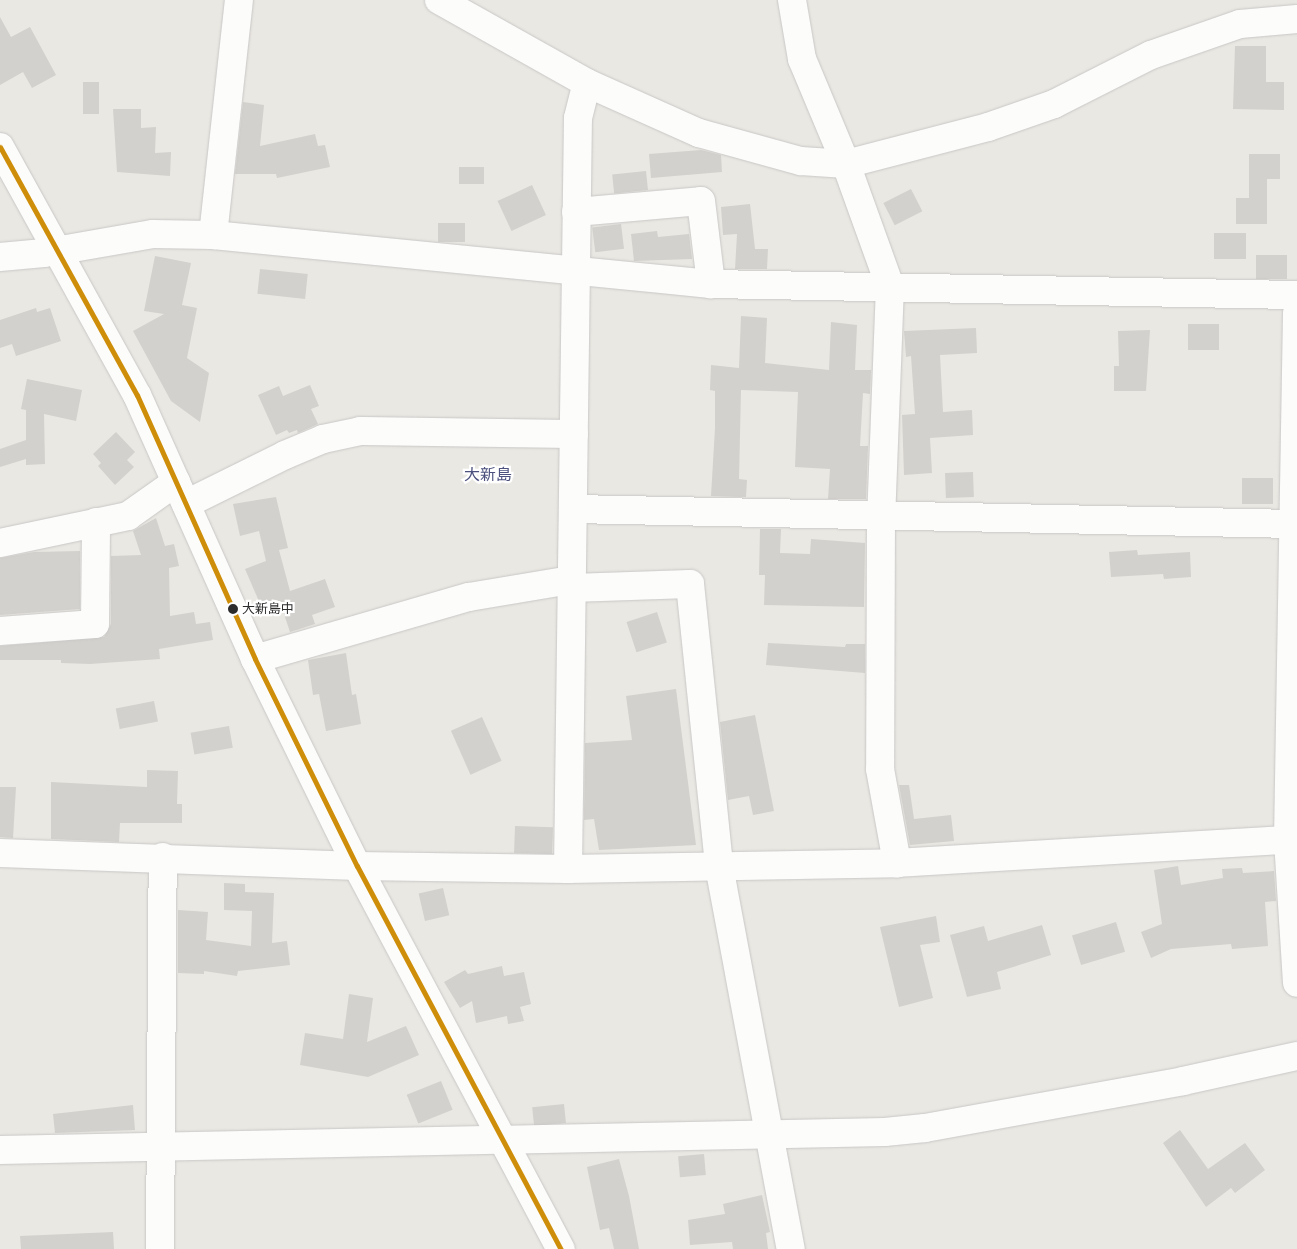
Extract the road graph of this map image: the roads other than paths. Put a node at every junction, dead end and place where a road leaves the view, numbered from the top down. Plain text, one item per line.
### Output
1 (238, 0) edge
2 (440, 0) edge
3 (792, 0) edge
4 (1297, 19) edge
5 (586, 83) junction
6 (0, 147) edge
7 (846, 164) junction
8 (576, 212) junction
9 (213, 235) junction
10 (59, 250) junction
11 (0, 257) edge
12 (575, 272) junction
13 (711, 284) junction
14 (890, 286) junction
15 (1297, 295) edge
16 (1297, 313) edge
17 (574, 434) junction
18 (181, 493) junction
19 (573, 509) junction
20 (881, 516) junction
21 (96, 522) junction
22 (1295, 524) edge
23 (0, 544) edge
24 (571, 584) junction
25 (1294, 626) edge
26 (0, 631) edge
27 (256, 659) junction
28 (1293, 840) edge
29 (0, 852) edge
30 (163, 857) junction
31 (898, 862) junction
32 (358, 866) junction
33 (719, 866) junction
34 (568, 869) junction
35 (1295, 930) edge
36 (1297, 983) edge
37 (1297, 1056) edge
38 (769, 1136) junction
39 (502, 1141) junction
40 (160, 1148) junction
41 (0, 1150) edge
42 (160, 1249) edge
43 (561, 1249) edge
44 (791, 1249) edge

1 - 9 street
2 - 5 street
3 - 7 street
4 - 7 street
5 - 7 street
5 - 8 street
6 - 10 street
7 - 14 street
8 - 12 street
8 - 13 street
9 - 10 street
9 - 12 street
10 - 11 street
10 - 18 street
12 - 13 street
12 - 17 street
13 - 14 street
14 - 15 street
14 - 20 street
16 - 22 street
17 - 18 street
17 - 19 street
18 - 21 street
18 - 27 street
19 - 20 street
19 - 24 street
20 - 22 street
20 - 31 street
21 - 23 street
21 - 26 street
22 - 25 street
24 - 27 street
24 - 33 street
24 - 34 street
25 - 28 street
27 - 32 street
28 - 31 street
28 - 35 street
29 - 30 street
30 - 32 street
30 - 40 street
31 - 33 street
32 - 34 street
32 - 39 street
33 - 34 street
33 - 38 street
35 - 36 street
37 - 38 street
38 - 39 street
38 - 44 street
39 - 40 street
39 - 43 street
40 - 41 street
40 - 42 street

